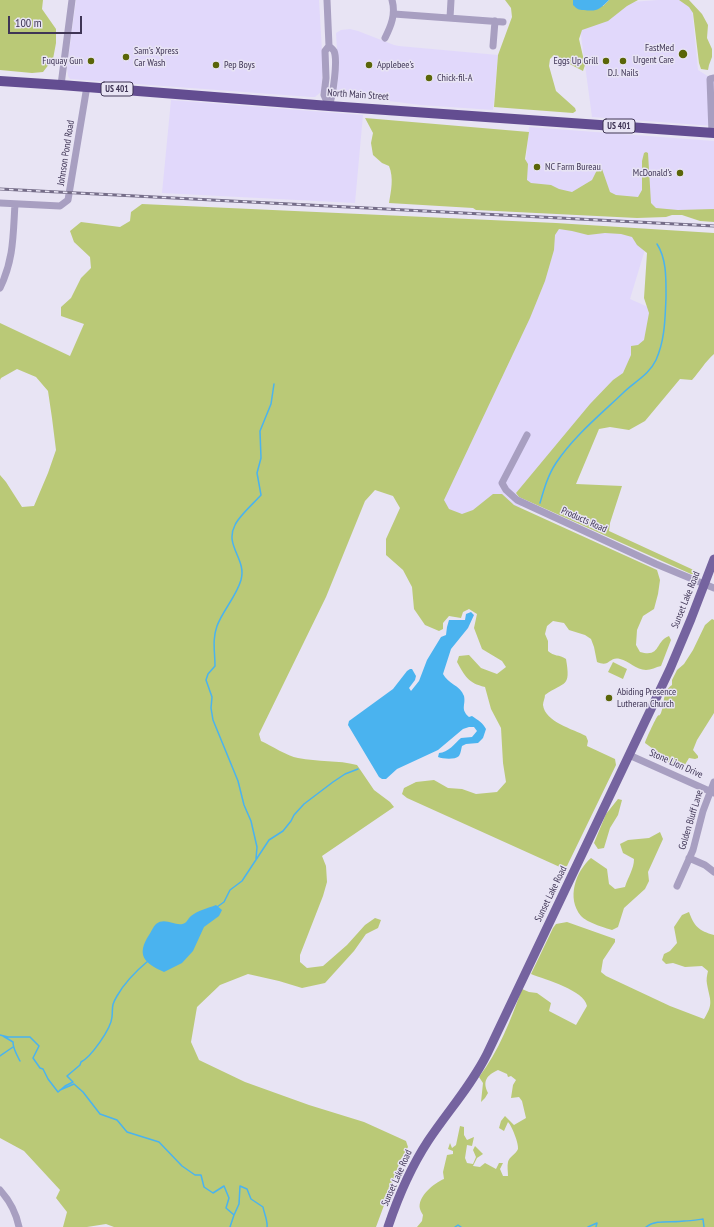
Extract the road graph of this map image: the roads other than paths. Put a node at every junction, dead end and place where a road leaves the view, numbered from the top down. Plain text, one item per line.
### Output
1 (72, 0) edge
2 (327, 0) edge
3 (392, 0) edge
4 (451, 0) edge
5 (394, 14) junction
6 (450, 18) junction
7 (494, 22) junction
8 (502, 22) dead end
9 (385, 38) dead end
10 (493, 46) dead end
11 (712, 78) edge
12 (0, 81) edge
13 (61, 85) junction
14 (87, 86) junction
15 (329, 106) junction
16 (713, 133) edge
17 (0, 203) edge
18 (15, 204) junction
19 (0, 288) edge
20 (527, 435) dead end
21 (714, 559) edge
22 (705, 584) junction
23 (714, 588) edge
24 (629, 755) junction
25 (714, 782) edge
26 (712, 792) edge
27 (690, 858) junction
28 (714, 872) edge
29 (677, 886) dead end
30 (0, 1190) edge
31 (19, 1227) edge
32 (388, 1227) edge

1 - 13 street
2 - 15 street
3 - 5 street
4 - 6 street
5 - 6 street
5 - 9 street
6 - 7 street
7 - 8 street
7 - 10 street
11 - 16 street
12 - 13 highway, North Main Street / US 401
13 - 14 highway, North Main Street / US 401
14 - 15 highway, North Main Street / US 401
14 - 18 street, Johnson Pond Road
15 - 16 highway, North Main Street / US 401
17 - 18 street, Johnson Pond Road
18 - 19 street
20 - 22 street, Products Road
21 - 22 main road, Sunset Lake Road
22 - 23 street, Products Road
22 - 24 main road, Sunset Lake Road
24 - 26 street, Stone Lion Drive
24 - 32 main road, Sunset Lake Road
25 - 26 street, Golden Bluff Lane
26 - 27 street, Golden Bluff Lane
27 - 28 street
27 - 29 street, Golden Bluff Lane
30 - 31 street

